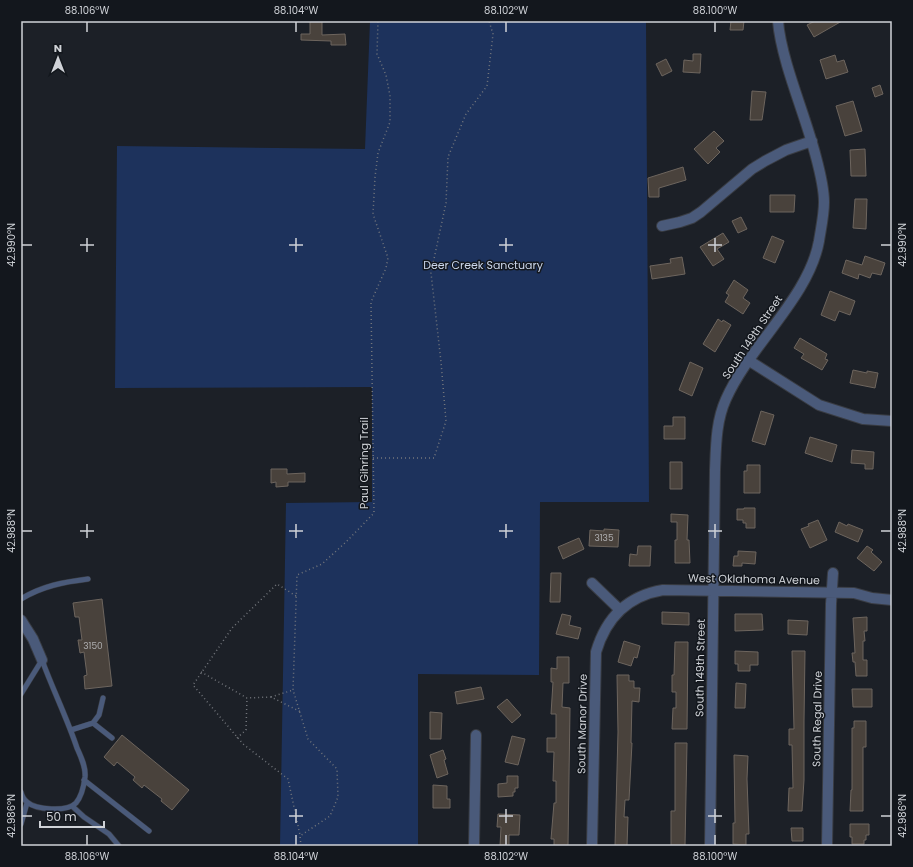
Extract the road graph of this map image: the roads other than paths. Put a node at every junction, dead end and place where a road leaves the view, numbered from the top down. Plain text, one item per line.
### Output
1 (778, 21) edge
2 (812, 140) junction
3 (662, 226) dead end
4 (748, 360) junction
5 (892, 421) edge
6 (833, 573) dead end
7 (88, 579) dead end
8 (592, 583) dead end
9 (714, 590) junction
10 (832, 592) junction
11 (21, 599) edge
12 (892, 600) edge
13 (620, 610) junction
14 (21, 620) edge
15 (42, 660) junction
16 (21, 694) edge
17 (103, 698) dead end
18 (92, 723) junction
19 (71, 730) junction
20 (476, 735) dead end
21 (112, 738) dead end
22 (84, 780) junction
23 (21, 792) edge
24 (27, 803) junction
25 (72, 806) junction
26 (21, 824) edge
27 (149, 831) dead end
28 (118, 846) edge
29 (474, 846) edge
30 (592, 846) edge
31 (710, 846) edge
32 (827, 846) edge

1 - 2 street, South 149th Street
2 - 3 street
2 - 4 street, South 149th Street
4 - 5 street
4 - 9 street, South 149th Street
6 - 10 street, South Regal Drive
7 - 11 lane
8 - 13 street
9 - 10 street, West Oklahoma Avenue
9 - 13 street, West Oklahoma Avenue
9 - 31 street, South 149th Street
10 - 12 street, West Oklahoma Avenue
10 - 32 street, South Regal Drive
13 - 30 street, South Manor Drive
14 - 15 street
15 - 16 lane
15 - 19 lane
17 - 18 lane
18 - 19 lane
18 - 21 lane
19 - 22 lane
20 - 29 street
22 - 25 lane
22 - 27 lane
23 - 24 lane
24 - 25 lane
24 - 26 lane
25 - 28 lane

